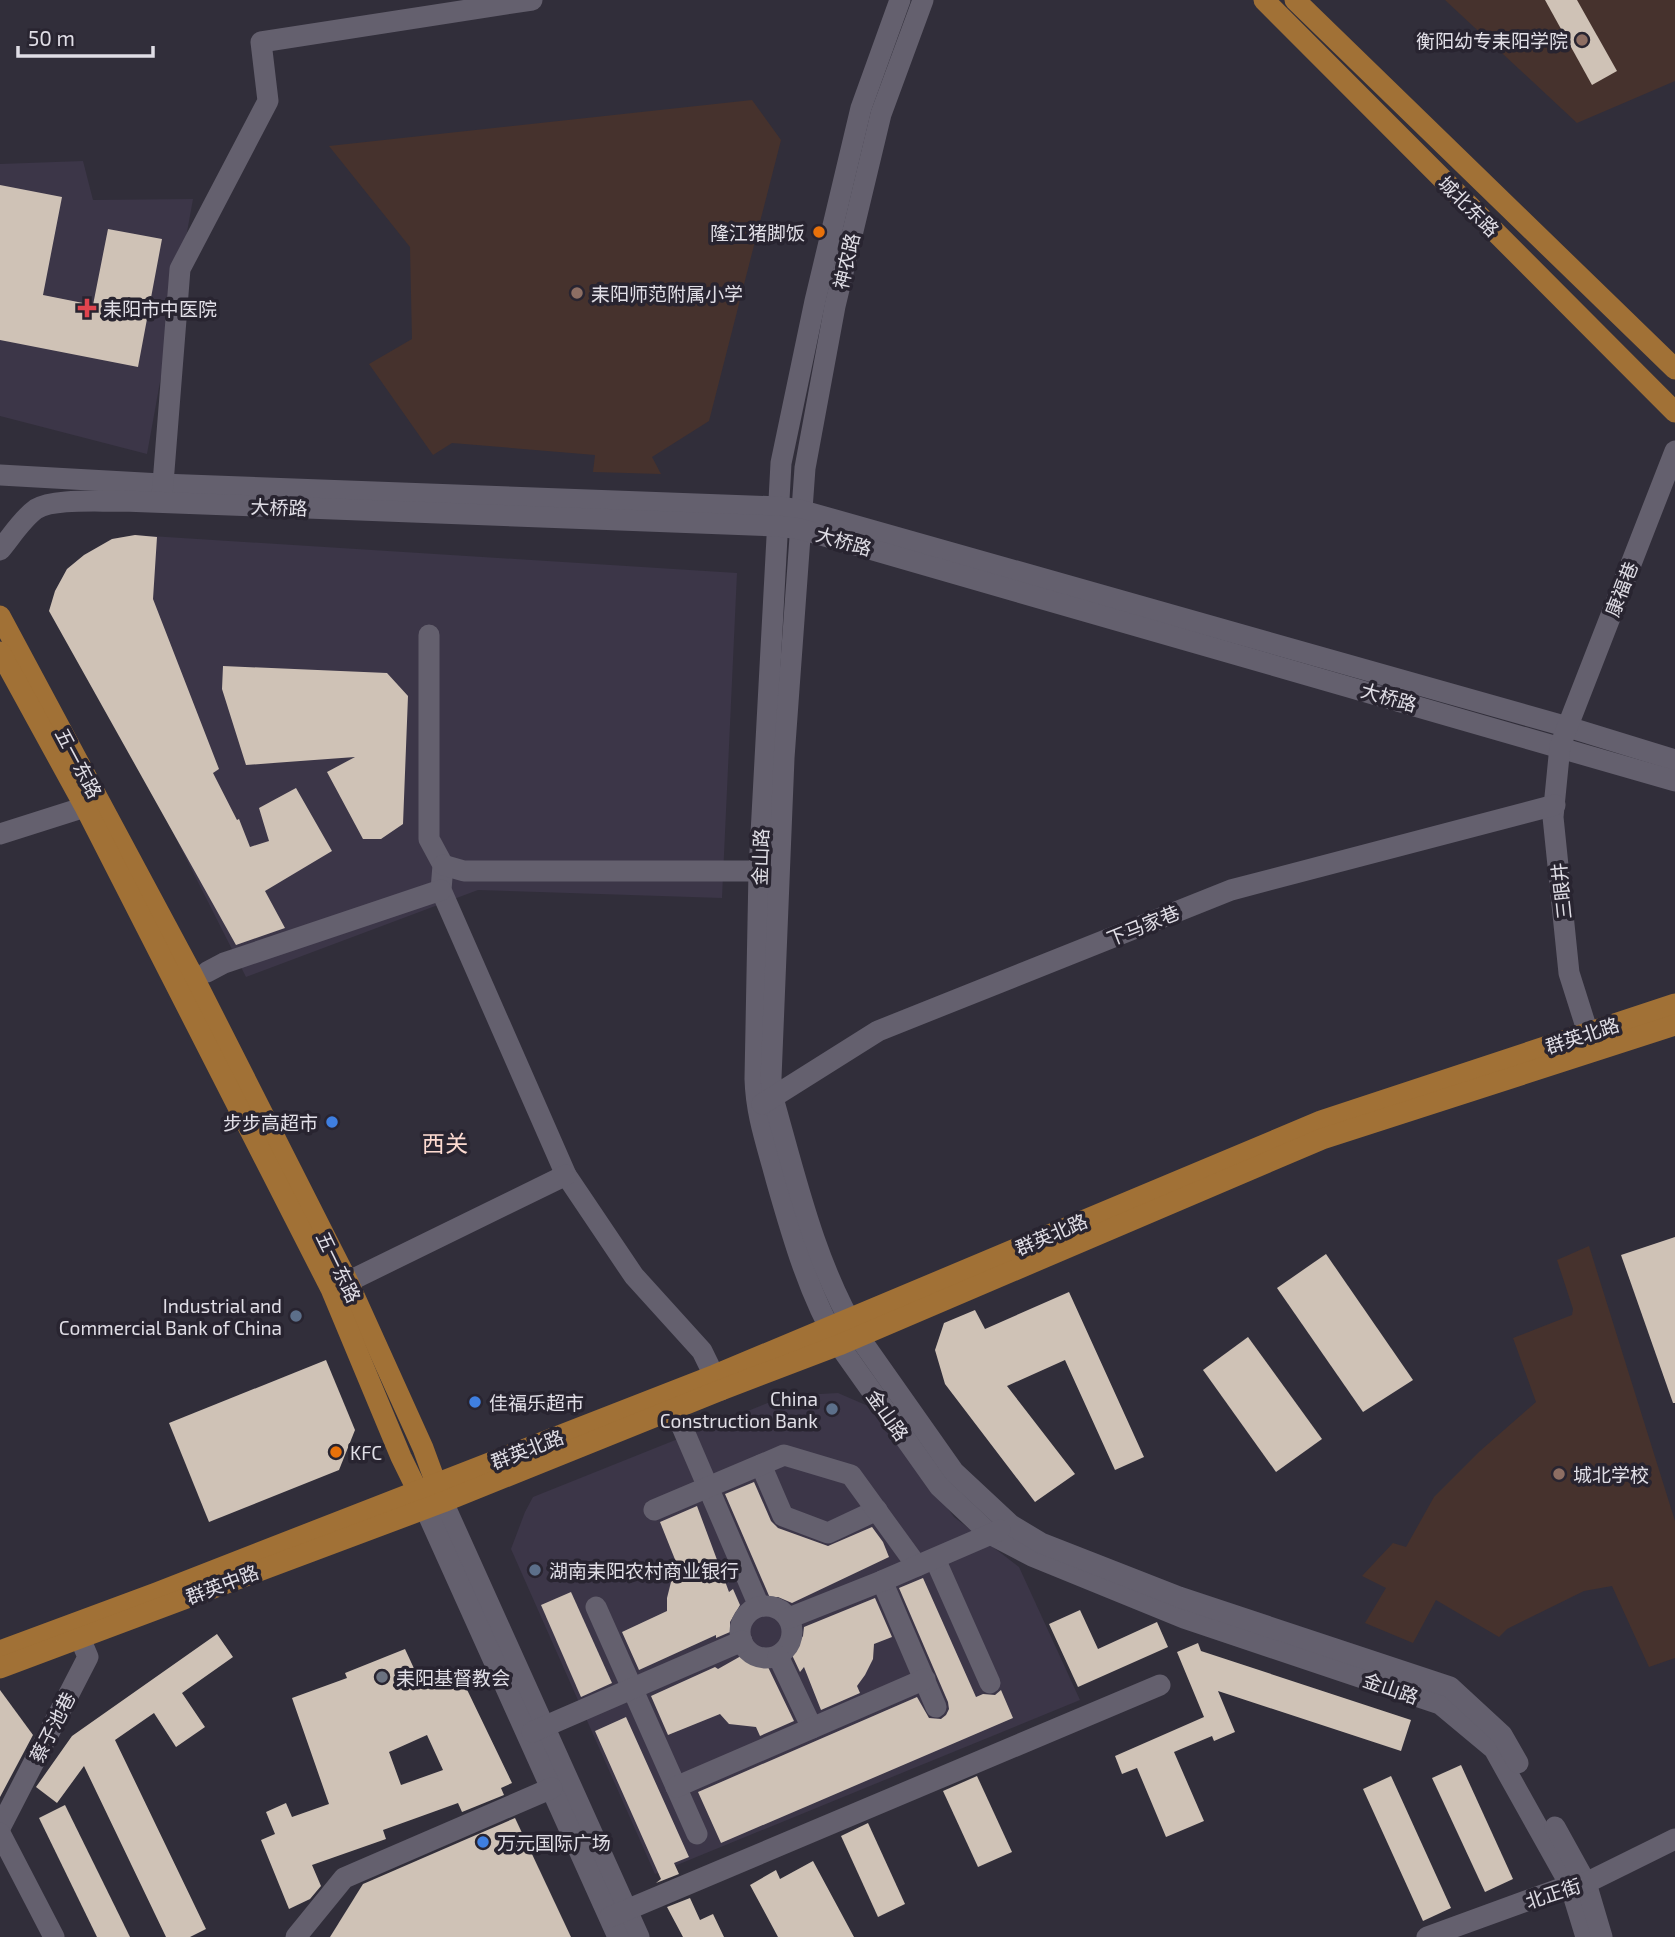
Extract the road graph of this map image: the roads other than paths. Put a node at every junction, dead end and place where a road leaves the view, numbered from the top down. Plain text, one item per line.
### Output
1 (532, 0) edge
2 (900, 0) edge
3 (923, 0) edge
4 (1264, 0) edge
5 (1294, 0) edge
6 (1675, 369) edge
7 (1675, 412) edge
8 (1675, 451) edge
9 (0, 475) edge
10 (162, 493) junction
11 (778, 516) junction
12 (800, 519) junction
13 (0, 550) edge
14 (0, 616) edge
15 (429, 635) dead end
16 (0, 652) edge
17 (1564, 737) junction
18 (1675, 761) edge
19 (1675, 781) edge
20 (1555, 805) junction
21 (85, 807) junction
22 (0, 834) edge
23 (443, 865) junction
24 (759, 872) junction
25 (441, 890) junction
26 (207, 972) dead end
27 (1675, 1004) edge
28 (1675, 1025) edge
29 (1588, 1033) junction
30 (764, 1103) junction
31 (566, 1175) junction
32 (340, 1286) junction
33 (844, 1332) junction
34 (718, 1383) junction
35 (671, 1401) junction
36 (761, 1465) junction
37 (708, 1487) junction
38 (430, 1496) junction
39 (654, 1510) dead end
40 (877, 1510) junction
41 (1011, 1525) junction
42 (990, 1534) junction
43 (926, 1563) junction
44 (882, 1581) junction
45 (759, 1606) junction
46 (596, 1607) dead end
47 (789, 1618) junction
48 (77, 1631) junction
49 (742, 1641) junction
50 (0, 1651) edge
51 (778, 1656) junction
52 (0, 1668) edge
53 (925, 1679) junction
54 (990, 1683) dead end
55 (1160, 1685) dead end
56 (632, 1689) junction
57 (936, 1707) dead end
58 (812, 1728) junction
59 (536, 1730) junction
60 (676, 1787) junction
61 (552, 1788) junction
62 (0, 1830) edge
63 (697, 1833) dead end
64 (1675, 1839) edge
65 (1578, 1884) junction
66 (618, 1914) junction
67 (54, 1937) edge
68 (296, 1937) edge
69 (618, 1937) edge
70 (639, 1937) edge
71 (1427, 1937) edge
72 (1587, 1937) edge
73 (1602, 1937) edge

1 - 10 street
2 - 11 street, 神农路
3 - 12 street, 神农路
4 - 7 main road, 城北东路
5 - 6 main road, 城北东路
8 - 17 street, 康福巷
9 - 10 street, 大桥路
10 - 11 street, 大桥路
10 - 13 street, 大桥路
11 - 12 street, 大桥路
11 - 24 street, 金山路
12 - 17 street, 大桥路
12 - 30 street, 金山路
14 - 32 main road, 五一东路
15 - 23 street
16 - 21 main road, 五一东路
17 - 18 street, 大桥路
17 - 19 street, 大桥路
17 - 20 street, 三眼井
20 - 29 street, 三眼井
20 - 30 street, 下马家巷
21 - 22 street
21 - 32 main road, 五一东路
23 - 24 street
23 - 25 street
24 - 30 street, 金山路
25 - 26 street
25 - 31 street
27 - 29 main road, 群英北路
28 - 33 main road, 群英北路
29 - 33 main road, 群英北路
30 - 33 street, 金山路
31 - 32 street
31 - 34 street
32 - 38 main road, 五一东路
33 - 34 main road, 群英北路
33 - 41 street, 金山路
33 - 42 street, 金山路
34 - 35 main road, 群英北路
35 - 37 street
35 - 38 main road, 群英北路
36 - 37 street
36 - 40 street
36 - 40 street
37 - 39 street
37 - 45 street
38 - 48 main road, 群英中路
38 - 59 street, 五一东路
40 - 43 street
41 - 42 street
41 - 65 street, 金山路
42 - 43 street
42 - 65 street, 金山路
43 - 44 street
43 - 54 street
44 - 47 street
44 - 53 street
45 - 47 street
45 - 49 street
46 - 56 street
47 - 51 street
48 - 50 main road, 群英中路
48 - 52 main road, 群英中路
48 - 62 street, 蔡子池巷
49 - 51 street
49 - 56 street
51 - 58 street
53 - 57 street
53 - 58 street
55 - 66 street
56 - 59 street
56 - 60 street
58 - 60 street
59 - 61 street, 五一东路
59 - 66 street, 五一东路
60 - 63 street
61 - 66 street, 五一东路
61 - 68 street
62 - 67 street
64 - 65 street, 北正街
65 - 71 street, 北正街
65 - 72 street, 金山路
65 - 73 street, 金山路
66 - 69 street, 五一东路
66 - 70 street, 五一东路

